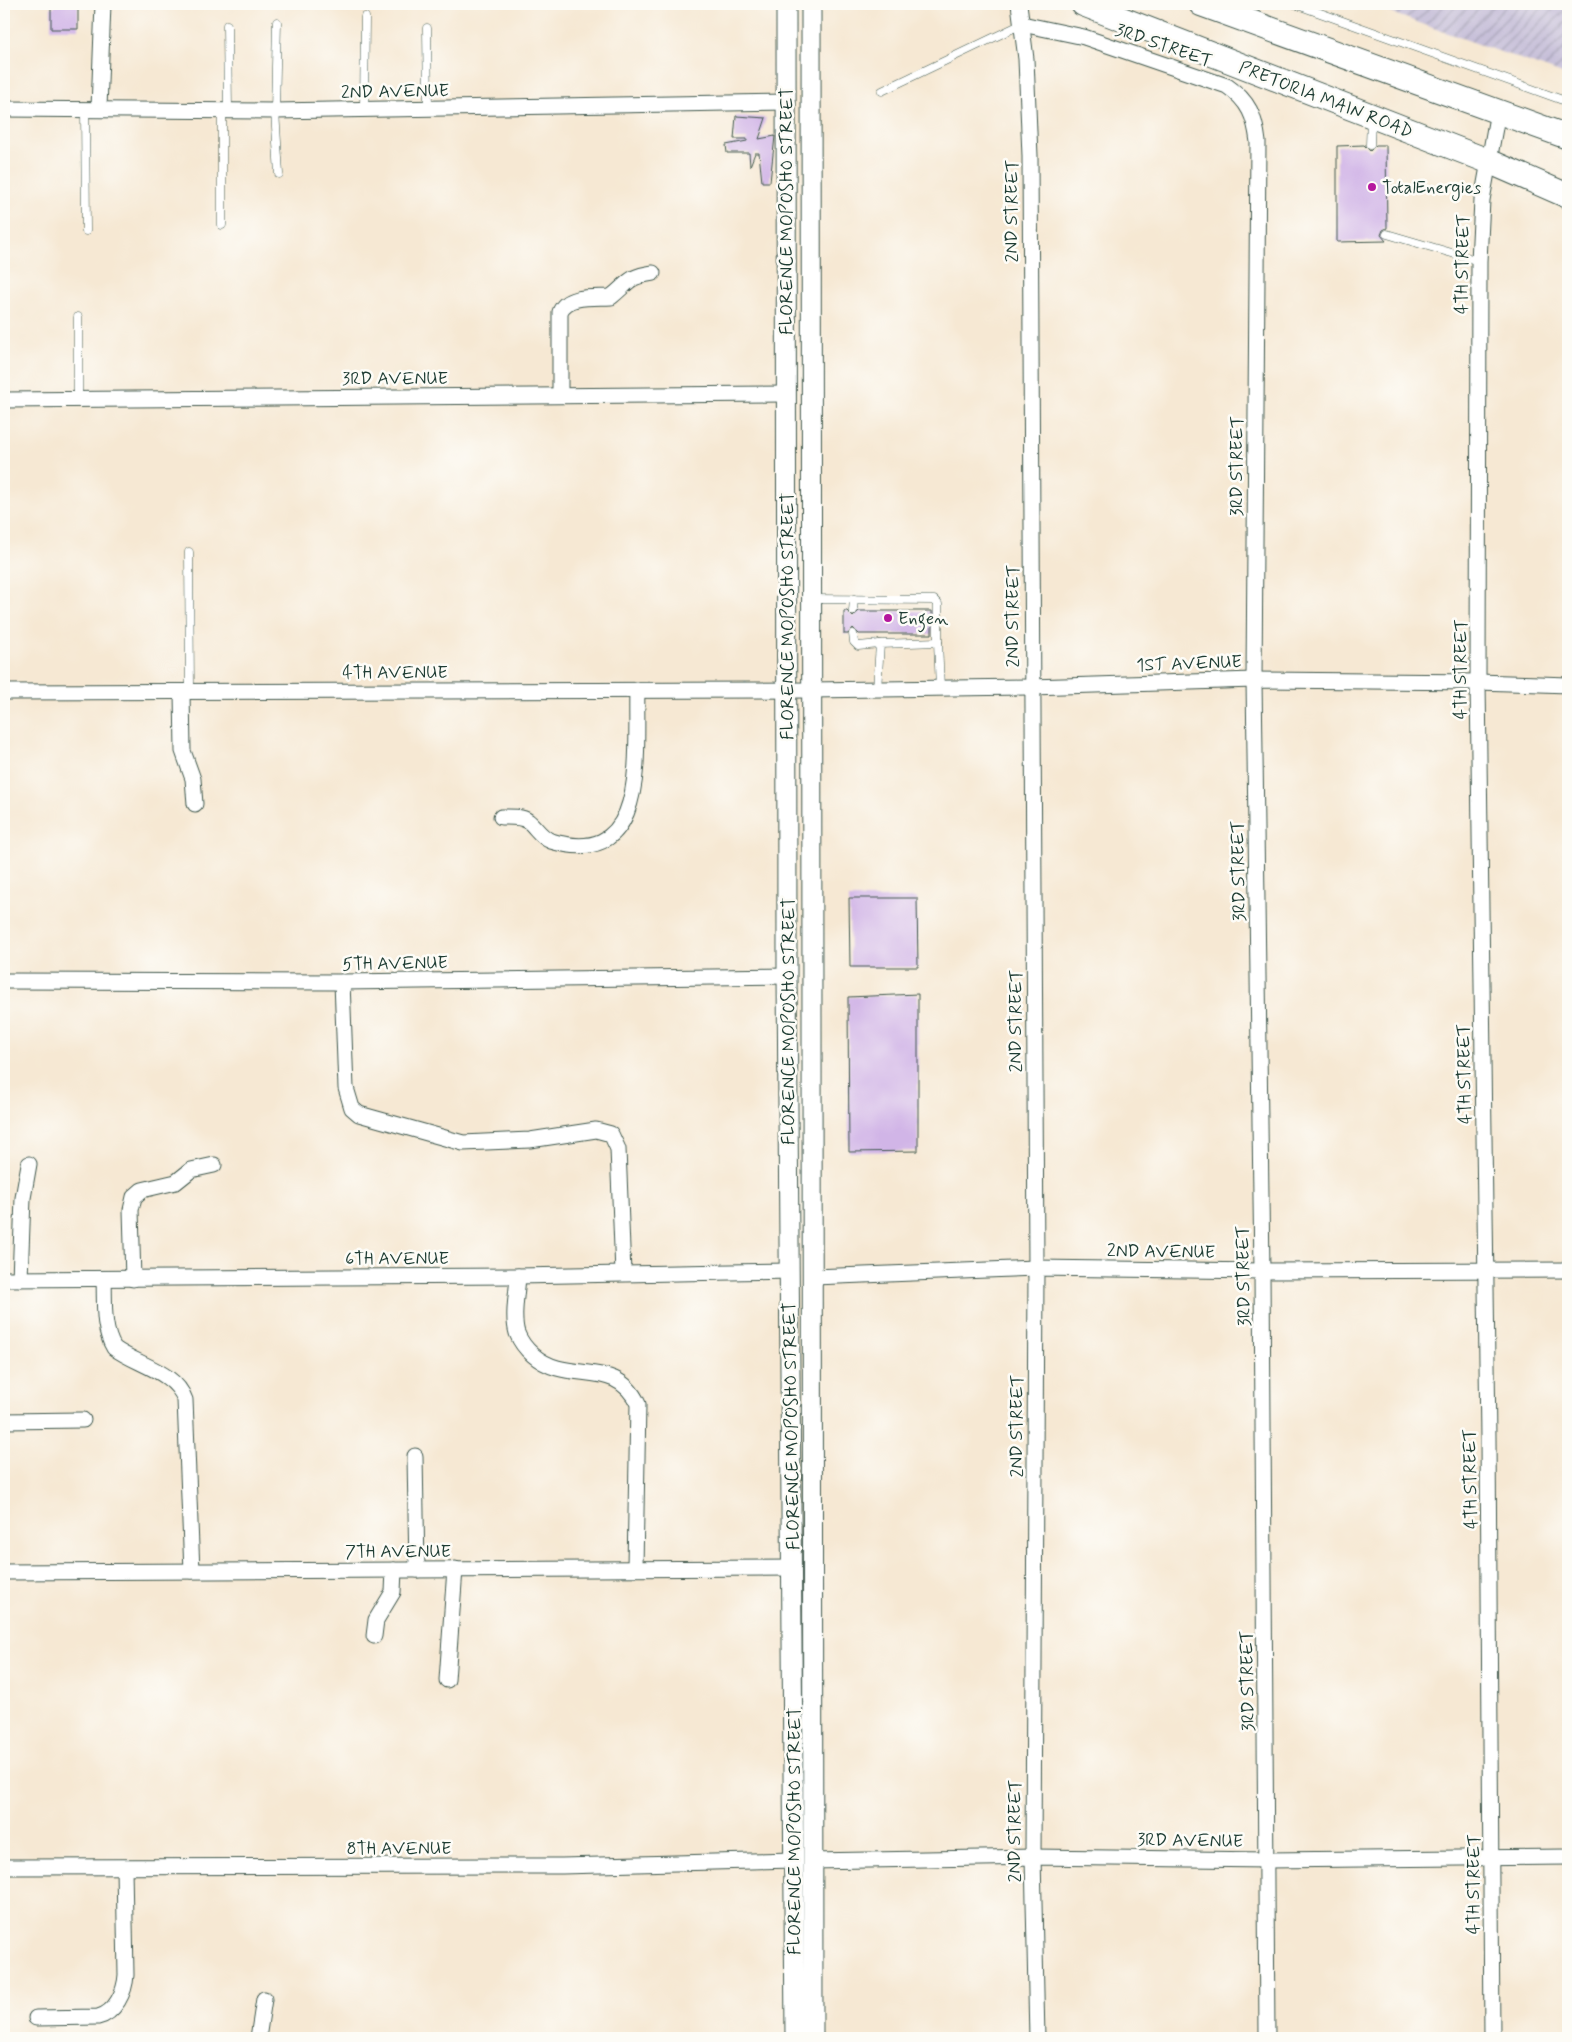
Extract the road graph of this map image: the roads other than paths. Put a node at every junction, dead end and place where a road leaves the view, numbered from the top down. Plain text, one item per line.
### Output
1 (103, 4) edge
2 (786, 4) edge
3 (811, 4) edge
4 (1019, 4) edge
5 (1083, 4) edge
6 (1200, 4) edge
7 (1295, 4) edge
8 (365, 17) dead end
9 (277, 22) dead end
10 (1022, 24) junction
11 (227, 25) dead end
12 (428, 28) dead end
13 (882, 91) dead end
14 (786, 102) junction
15 (1568, 102) edge
16 (92, 108) junction
17 (4, 109) edge
18 (428, 109) junction
19 (364, 110) junction
20 (225, 111) junction
21 (1498, 111) junction
22 (275, 112) junction
23 (1371, 116) junction
24 (1568, 137) edge
25 (1370, 145) dead end
26 (1488, 161) junction
27 (279, 174) dead end
28 (1568, 196) edge
29 (222, 225) dead end
30 (86, 231) dead end
31 (1386, 234) dead end
32 (1479, 261) junction
33 (653, 273) dead end
34 (78, 317) dead end
35 (786, 394) junction
36 (560, 395) junction
37 (78, 399) junction
38 (4, 400) edge
39 (189, 552) dead end
40 (811, 599) junction
41 (854, 599) junction
42 (853, 611) dead end
43 (853, 634) dead end
44 (938, 642) junction
45 (880, 644) junction
46 (1254, 680) junction
47 (1478, 682) junction
48 (1568, 685) edge
49 (1031, 687) junction
50 (940, 688) junction
51 (787, 689) junction
52 (877, 689) junction
53 (637, 690) junction
54 (811, 690) junction
55 (4, 692) edge
56 (186, 692) junction
57 (195, 804) dead end
58 (501, 817) dead end
59 (787, 976) junction
60 (4, 981) edge
61 (342, 982) junction
62 (29, 1164) dead end
63 (214, 1165) dead end
64 (1036, 1268) junction
65 (1485, 1270) junction
66 (1568, 1270) edge
67 (790, 1271) junction
68 (1262, 1271) junction
69 (623, 1273) junction
70 (518, 1276) junction
71 (814, 1277) junction
72 (4, 1279) edge
73 (20, 1279) junction
74 (104, 1279) junction
75 (132, 1279) junction
76 (83, 1420) dead end
77 (4, 1421) edge
78 (415, 1456) dead end
79 (635, 1567) junction
80 (793, 1568) junction
81 (455, 1569) junction
82 (394, 1570) junction
83 (417, 1570) junction
84 (192, 1571) junction
85 (4, 1572) edge
86 (374, 1636) dead end
87 (447, 1680) dead end
88 (1033, 1857) junction
89 (1492, 1857) junction
90 (1568, 1857) edge
91 (803, 1860) junction
92 (1268, 1860) junction
93 (4, 1867) edge
94 (124, 1868) junction
95 (264, 1999) dead end
96 (36, 2018) dead end
97 (258, 2038) edge
98 (795, 2038) edge
99 (813, 2038) edge
100 (1037, 2038) edge
101 (1267, 2038) edge
102 (1492, 2038) edge

1 - 16 street
2 - 14 street, FLORENCE MOPOSHO STREET
3 - 40 street, FLORENCE MOPOSHO STREET
4 - 10 street, 2ND STREET
5 - 23 main road, PRETORIA MAIN ROAD
6 - 21 main road
7 - 15 lane
8 - 19 lane
9 - 22 lane
10 - 13 lane
10 - 46 street, 3RD STREET
10 - 49 street, 2ND STREET
11 - 20 lane
12 - 18 lane
14 - 18 street, 2ND AVENUE
14 - 35 street, FLORENCE MOPOSHO STREET
16 - 17 street, 2ND AVENUE
16 - 20 street, 2ND AVENUE
16 - 30 lane
18 - 19 street, 2ND AVENUE
19 - 22 street, 2ND AVENUE
20 - 22 street, 2ND AVENUE
20 - 29 lane
21 - 24 main road
21 - 26 street, 4TH STREET
22 - 27 lane
23 - 25 lane
23 - 26 main road, PRETORIA MAIN ROAD
26 - 28 main road, PRETORIA MAIN ROAD
26 - 32 street, 4TH STREET
31 - 32 lane
32 - 47 street, 4TH STREET
33 - 36 street
34 - 37 lane
35 - 36 street, 3RD AVENUE
35 - 51 street, FLORENCE MOPOSHO STREET
36 - 37 street, 3RD AVENUE
37 - 38 street, 3RD AVENUE
39 - 56 lane
40 - 41 lane
40 - 54 street, FLORENCE MOPOSHO STREET
41 - 42 lane
41 - 44 lane
43 - 45 lane
44 - 45 lane
44 - 50 lane
45 - 52 lane
46 - 47 street, 1ST AVENUE
46 - 49 street, 1ST AVENUE
46 - 68 street, 3RD STREET
47 - 48 street, 1ST AVENUE
47 - 65 street, 4TH STREET
49 - 50 street, 1ST AVENUE
49 - 64 street, 2ND STREET
50 - 52 street, 1ST AVENUE
51 - 53 street, 4TH AVENUE
51 - 54 street, 1ST AVENUE
51 - 59 street, FLORENCE MOPOSHO STREET
52 - 54 street, 1ST AVENUE
53 - 56 street, 4TH AVENUE
53 - 58 street
54 - 71 street, FLORENCE MOPOSHO STREET
55 - 56 street, 4TH AVENUE
56 - 57 street
59 - 61 street, 5TH AVENUE
59 - 67 street, FLORENCE MOPOSHO STREET
60 - 61 street, 5TH AVENUE
61 - 69 street
62 - 73 street
63 - 75 street
64 - 68 street, 2ND AVENUE
64 - 71 street, 2ND AVENUE
64 - 88 street, 2ND STREET
65 - 66 street, 2ND AVENUE
65 - 68 street, 2ND AVENUE
65 - 89 street, 4TH STREET
67 - 69 street, 6TH AVENUE
67 - 80 street, FLORENCE MOPOSHO STREET
68 - 92 street, 3RD STREET
69 - 70 street, 6TH AVENUE
70 - 75 street, 6TH AVENUE
70 - 79 street
71 - 91 street, FLORENCE MOPOSHO STREET
72 - 73 street, 6TH AVENUE
73 - 74 street, 6TH AVENUE
74 - 75 street, 6TH AVENUE
74 - 84 street
76 - 77 street
78 - 83 street
79 - 80 street, 7TH AVENUE
79 - 81 street, 7TH AVENUE
80 - 91 street, FLORENCE MOPOSHO STREET
81 - 83 street, 7TH AVENUE
81 - 87 street
82 - 83 street, 7TH AVENUE
82 - 84 street, 7TH AVENUE
82 - 86 street
84 - 85 street, 7TH AVENUE
88 - 91 street, 3RD AVENUE
88 - 92 street, 3RD AVENUE
88 - 100 street, 2ND STREET
89 - 90 street, 3RD AVENUE
89 - 92 street, 3RD AVENUE
89 - 102 street, 4TH STREET
91 - 94 street, 8TH AVENUE
91 - 98 street, FLORENCE MOPOSHO STREET
91 - 99 street, FLORENCE MOPOSHO STREET
92 - 101 street, 3RD STREET
93 - 94 street, 8TH AVENUE
94 - 96 street
95 - 97 street

